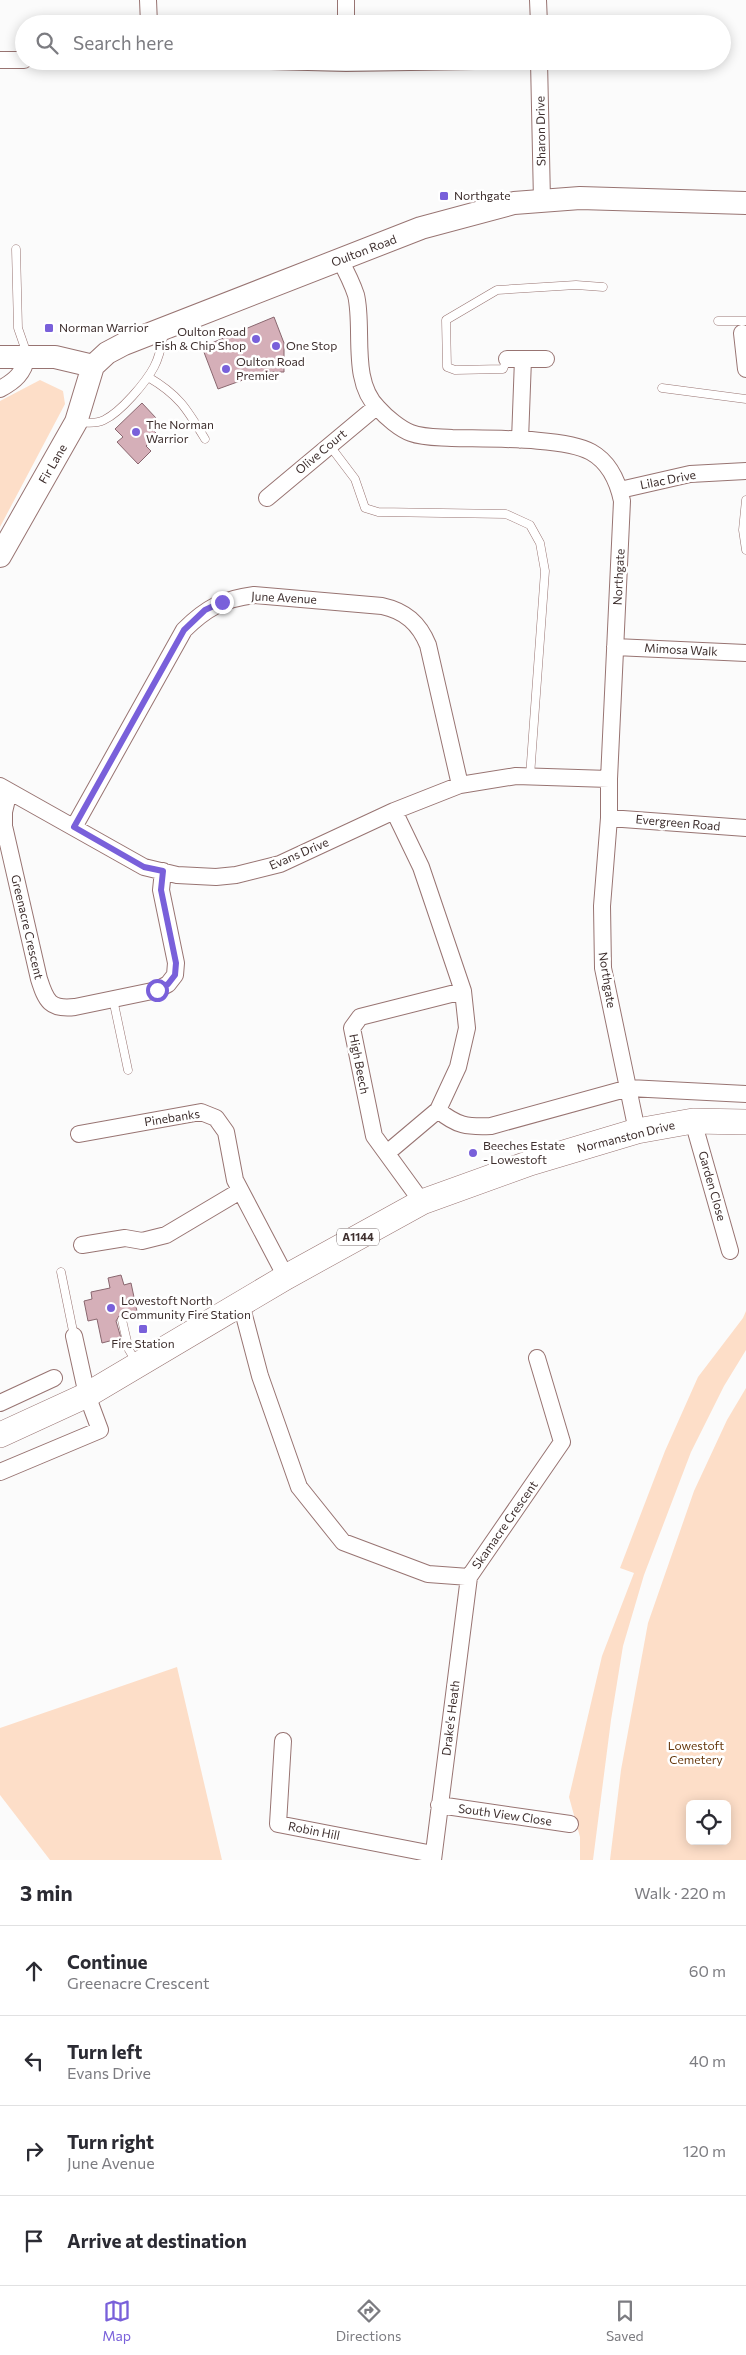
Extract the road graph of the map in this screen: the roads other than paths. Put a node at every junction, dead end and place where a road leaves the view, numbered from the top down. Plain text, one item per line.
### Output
1 (148, 0) edge
2 (346, 0) edge
3 (538, 0) edge
4 (149, 15) edge
5 (346, 15) edge
6 (539, 15) edge
7 (0, 60) edge
8 (15, 60) edge
9 (539, 70) edge
10 (542, 200) junction
11 (746, 204) edge
12 (16, 249) dead end
13 (340, 260) junction
14 (603, 287) dead end
15 (718, 321) dead end
16 (744, 327) edge
17 (164, 328) junction
18 (27, 356) junction
19 (0, 357) edge
20 (515, 359) junction
21 (546, 359) dead end
22 (93, 366) junction
23 (746, 369) edge
24 (148, 377) junction
25 (662, 388) dead end
26 (0, 389) edge
27 (746, 399) edge
28 (376, 407) junction
29 (76, 422) junction
30 (205, 439) dead end
31 (520, 440) junction
32 (330, 446) junction
33 (746, 471) edge
34 (620, 490) junction
35 (267, 498) dead end
36 (746, 500) edge
37 (746, 550) edge
38 (0, 556) edge
39 (616, 647) junction
40 (746, 653) edge
41 (530, 776) junction
42 (609, 779) junction
43 (460, 785) junction
44 (4, 788) edge
45 (394, 811) junction
46 (609, 818) junction
47 (74, 827) junction
48 (746, 828) edge
49 (163, 871) junction
50 (463, 991) junction
51 (113, 999) junction
52 (128, 1070) dead end
53 (629, 1088) junction
54 (746, 1094) edge
55 (438, 1110) junction
56 (694, 1121) junction
57 (746, 1122) edge
58 (637, 1131) junction
59 (79, 1134) dead end
60 (387, 1153) junction
61 (240, 1191) junction
62 (422, 1202) junction
63 (82, 1245) dead end
64 (730, 1251) dead end
65 (61, 1272) dead end
66 (286, 1277) junction
67 (241, 1304) junction
68 (122, 1320) dead end
69 (74, 1336) joint
70 (537, 1358) dead end
71 (138, 1365) junction
72 (54, 1378) dead end
73 (87, 1395) junction
74 (0, 1404) edge
75 (4, 1425) edge
76 (0, 1472) edge
77 (469, 1577) junction
78 (283, 1741) dead end
79 (439, 1805) junction
80 (570, 1824) dead end
81 (433, 1857) edge

1 - 4 street
2 - 5 street
3 - 6 street
7 - 8 street
9 - 10 street, Sharon Drive
10 - 11 main road, Oulton Road
10 - 13 main road, Oulton Road
12 - 18 lane
13 - 17 main road, Oulton Road
13 - 28 street, Northgate
14 - 20 lane
15 - 16 lane
16 - 23 street
17 - 22 main road, Oulton Road
17 - 24 lane
18 - 19 main road
18 - 22 main road
18 - 26 street
20 - 21 street
20 - 31 street
22 - 29 main road, Fir Lane
24 - 29 lane
24 - 30 lane
25 - 27 lane
28 - 31 street, Northgate
28 - 32 street, Olive Court
29 - 38 main road, Fir Lane
31 - 34 street, Northgate
32 - 35 street, Olive Court
32 - 41 lane
33 - 34 street, Lilac Drive
34 - 39 street, Northgate
36 - 37 lane
39 - 40 street, Mimosa Walk
39 - 42 street, Northgate
41 - 42 street, Evans Drive
41 - 43 street, Evans Drive
42 - 46 street, Northgate
43 - 45 street, Evans Drive
43 - 47 street, June Avenue
44 - 47 street, Evans Drive
44 - 51 street, Greenacre Crescent
45 - 49 street, Evans Drive
45 - 50 street
46 - 48 street, Evergreen Road
46 - 53 street, Northgate
47 - 49 street, Evans Drive
49 - 51 street, Greenacre Crescent
50 - 55 street
50 - 60 street, High Beech
51 - 52 lane
53 - 54 street
53 - 55 street
53 - 58 street, Northgate
55 - 60 street
56 - 57 main road, Normanston Drive / A1144
56 - 58 main road, Normanston Drive / A1144
56 - 64 street, Garden Close
58 - 62 main road, Normanston Drive / A1144
59 - 61 street, Pinebanks
60 - 62 street, High Beech
61 - 63 street
61 - 66 street, Pinebanks
62 - 66 main road, Normanston Drive / A1144
65 - 69 lane
66 - 67 main road, Normanston Drive / A1144
67 - 71 main road, Normanston Drive / A1144
67 - 77 street, Skamacre Crescent
68 - 71 lane
69 - 73 street
70 - 77 street, Skamacre Crescent
71 - 73 main road, Normanston Drive / A1144
72 - 74 street
73 - 75 main road, Normanston Drive / A1144
73 - 76 street
77 - 79 street, Drake's Heath
78 - 81 street, Robin Hill
79 - 80 street, South View Close
79 - 81 street, Drake's Heath

